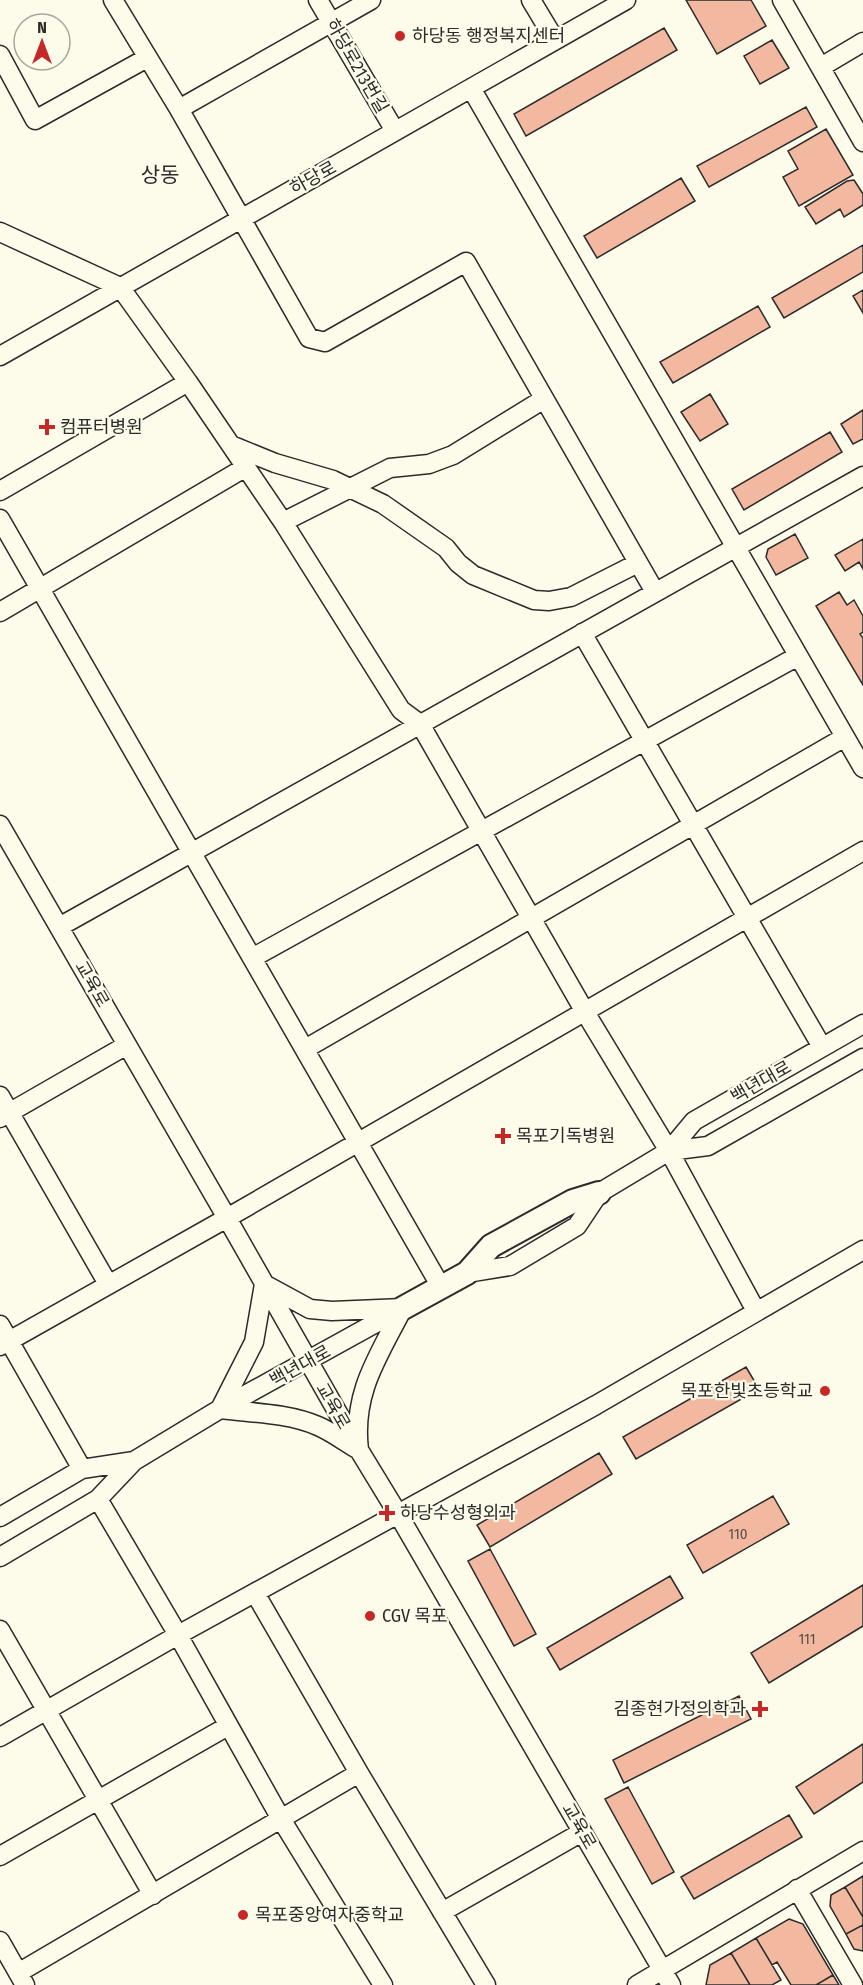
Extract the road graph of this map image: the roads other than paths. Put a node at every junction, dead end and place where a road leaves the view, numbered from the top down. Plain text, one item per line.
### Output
1 (113, 0) edge
2 (318, 0) edge
3 (371, 0) edge
4 (531, 0) edge
5 (626, 0) edge
6 (782, 0) edge
7 (331, 22) junction
8 (555, 40) junction
9 (863, 42) edge
10 (0, 55) edge
11 (147, 58) junction
12 (821, 66) junction
13 (471, 88) junction
14 (178, 109) junction
15 (396, 131) junction
16 (863, 141) edge
17 (242, 219) junction
18 (0, 232) edge
19 (120, 287) junction
20 (0, 357) edge
21 (188, 382) junction
22 (544, 399) junction
23 (231, 445) junction
24 (246, 467) junction
25 (863, 476) edge
26 (348, 488) junction
27 (0, 491) edge
28 (0, 519) edge
29 (283, 522) junction
30 (736, 547) junction
31 (638, 563) junction
32 (40, 588) junction
33 (655, 592) junction
34 (0, 612) edge
35 (582, 633) junction
36 (798, 656) junction
37 (420, 724) junction
38 (845, 737) junction
39 (644, 741) junction
40 (863, 768) edge
41 (0, 825) edge
42 (693, 825) junction
43 (481, 831) junction
44 (863, 851) edge
45 (192, 852) junction
46 (531, 918) junction
47 (747, 918) junction
48 (59, 927) junction
49 (252, 958) junction
50 (585, 1012) junction
51 (863, 1024) edge
52 (127, 1045) junction
53 (822, 1047) junction
54 (304, 1049) junction
55 (863, 1058) edge
56 (0, 1096) edge
57 (5, 1116) edge
58 (358, 1143) junction
59 (669, 1151) junction
60 (599, 1193) joint
61 (227, 1218) junction
62 (863, 1250) edge
63 (108, 1284) junction
64 (264, 1284) junction
65 (441, 1287) junction
66 (402, 1308) junction
67 (756, 1311) junction
68 (3, 1338) edge
69 (308, 1362) junction
70 (220, 1409) junction
71 (358, 1450) junction
72 (134, 1461) junction
73 (82, 1469) junction
74 (98, 1499) junction
75 (398, 1514) junction
76 (0, 1516) edge
77 (0, 1557) edge
78 (255, 1593) junction
79 (0, 1630) edge
80 (177, 1635) junction
81 (46, 1710) junction
82 (228, 1726) junction
83 (0, 1737) edge
84 (359, 1773) junction
85 (98, 1800) junction
86 (281, 1819) junction
87 (582, 1832) junction
88 (863, 1851) edge
89 (0, 1857) edge
90 (797, 1889) junction
91 (153, 1894) junction
92 (442, 1912) junction
93 (0, 1941) edge
94 (666, 1977) edge
95 (855, 1977) edge
96 (22, 1979) edge
97 (383, 1985) edge
98 (486, 1985) edge
99 (637, 1985) edge

1 - 11 street
2 - 7 street, 하당로213번길
3 - 7 street
4 - 8 street
5 - 8 street, 하당로
6 - 12 street
7 - 14 street
7 - 15 street, 하당로213번길
8 - 13 street, 하당로
9 - 12 street
10 - 11 street
11 - 14 street
12 - 16 street
13 - 15 street, 하당로
13 - 30 street
14 - 17 street
15 - 17 street, 하당로
17 - 19 street, 하당로
17 - 22 street
18 - 19 street
19 - 20 street, 하당로
19 - 21 street
21 - 23 street
21 - 27 street
22 - 26 street
22 - 31 street
23 - 24 street
23 - 26 street
24 - 29 street
24 - 32 street
25 - 30 street
26 - 29 street
26 - 31 street
28 - 32 street
29 - 37 street
30 - 33 street
30 - 36 street
31 - 33 street
32 - 34 street
32 - 45 street
33 - 35 street
35 - 37 street
35 - 39 street
36 - 38 street
36 - 39 street
37 - 43 street
37 - 45 street
38 - 40 street
38 - 42 street
39 - 42 street
39 - 43 street
41 - 48 street, 교육로
42 - 46 street
42 - 47 street
43 - 46 street
43 - 49 street
44 - 47 street
45 - 48 street
45 - 49 street
46 - 50 street
46 - 54 street
47 - 50 street
47 - 53 street
48 - 52 street, 교육로
49 - 54 street
50 - 58 street
50 - 59 street
51 - 53 street, 백년대로
52 - 57 street
52 - 61 street, 교육로
53 - 59 street, 백년대로
54 - 58 street
55 - 59 street, 백년대로
56 - 57 street
57 - 63 street
58 - 61 street
58 - 65 street
59 - 60 street, 백년대로
59 - 67 street
60 - 65 main road, 백년대로
61 - 63 street
61 - 64 street, 교육로
62 - 67 street
63 - 68 street
64 - 66 street
64 - 69 street, 교육로
64 - 70 street
65 - 66 main road, 백년대로
66 - 69 street, 백년대로
66 - 71 street
67 - 75 street
68 - 73 street
69 - 70 street, 백년대로
69 - 71 street, 교육로
70 - 71 street
70 - 72 street, 백년대로
71 - 75 street, 교육로
72 - 73 street, 백년대로
72 - 74 street, 백년대로
73 - 76 street, 백년대로
74 - 77 street, 백년대로
74 - 80 street
75 - 78 street
75 - 87 street, 교육로
78 - 80 street
78 - 84 street
79 - 81 street
80 - 81 street
80 - 82 street
81 - 83 street
81 - 85 street
82 - 85 street
82 - 86 street
84 - 86 street
84 - 92 street
85 - 89 street
85 - 91 street
86 - 91 street
86 - 97 street
87 - 92 street
87 - 94 street, 교육로
88 - 90 street
90 - 94 street
90 - 95 street
91 - 96 street
92 - 98 street
93 - 96 street
94 - 99 street

